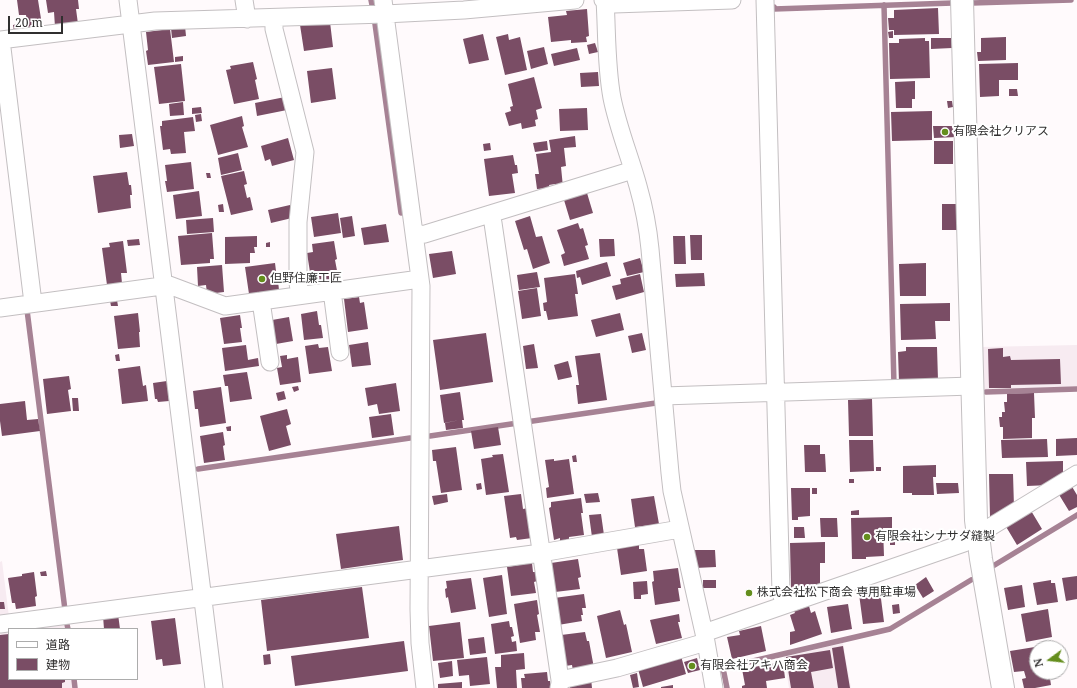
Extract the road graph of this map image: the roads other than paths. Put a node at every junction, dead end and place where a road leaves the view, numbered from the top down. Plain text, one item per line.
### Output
1 (128, 0) edge
2 (244, 0) edge
3 (575, 0) edge
4 (604, 0) edge
5 (732, 0) edge
6 (765, 0) edge
7 (962, 0) edge
8 (384, 7) edge
9 (247, 18) junction
10 (274, 18) junction
11 (132, 24) junction
12 (0, 40) edge
13 (633, 170) junction
14 (490, 214) junction
15 (415, 236) junction
16 (420, 279) junction
17 (164, 286) junction
18 (332, 291) junction
19 (300, 295) junction
20 (261, 301) junction
21 (34, 303) junction
22 (0, 308) edge
23 (340, 352) dead end
24 (270, 362) dead end
25 (972, 386) junction
26 (776, 393) junction
27 (663, 396) junction
28 (1077, 474) edge
29 (680, 529) junction
30 (978, 534) junction
31 (541, 553) junction
32 (419, 569) junction
33 (203, 597) junction
34 (785, 605) junction
35 (0, 624) edge
36 (705, 637) junction
37 (559, 684) edge
38 (214, 688) edge
39 (425, 688) edge
40 (714, 688) edge
41 (1003, 688) edge

1 - 11 street
2 - 9 street
3 - 8 street
4 - 5 street
4 - 13 street
6 - 26 street
7 - 25 street
8 - 10 street
8 - 15 street
9 - 10 street
9 - 11 street
10 - 19 street
11 - 12 street
11 - 17 street
12 - 21 street
13 - 14 street
13 - 27 street
14 - 15 street
14 - 31 street
15 - 16 street
16 - 18 street
16 - 32 street
17 - 20 street
17 - 21 street
17 - 33 street
18 - 19 street
18 - 23 street
19 - 20 street
20 - 24 street
21 - 22 street
25 - 26 street
25 - 30 street
26 - 27 street
26 - 34 street
27 - 29 street
28 - 30 street
29 - 31 street
29 - 36 street
30 - 34 street
30 - 41 street
31 - 32 street
31 - 37 street
32 - 33 street
32 - 39 street
33 - 35 street
33 - 38 street
34 - 36 street
36 - 37 street
36 - 40 street

